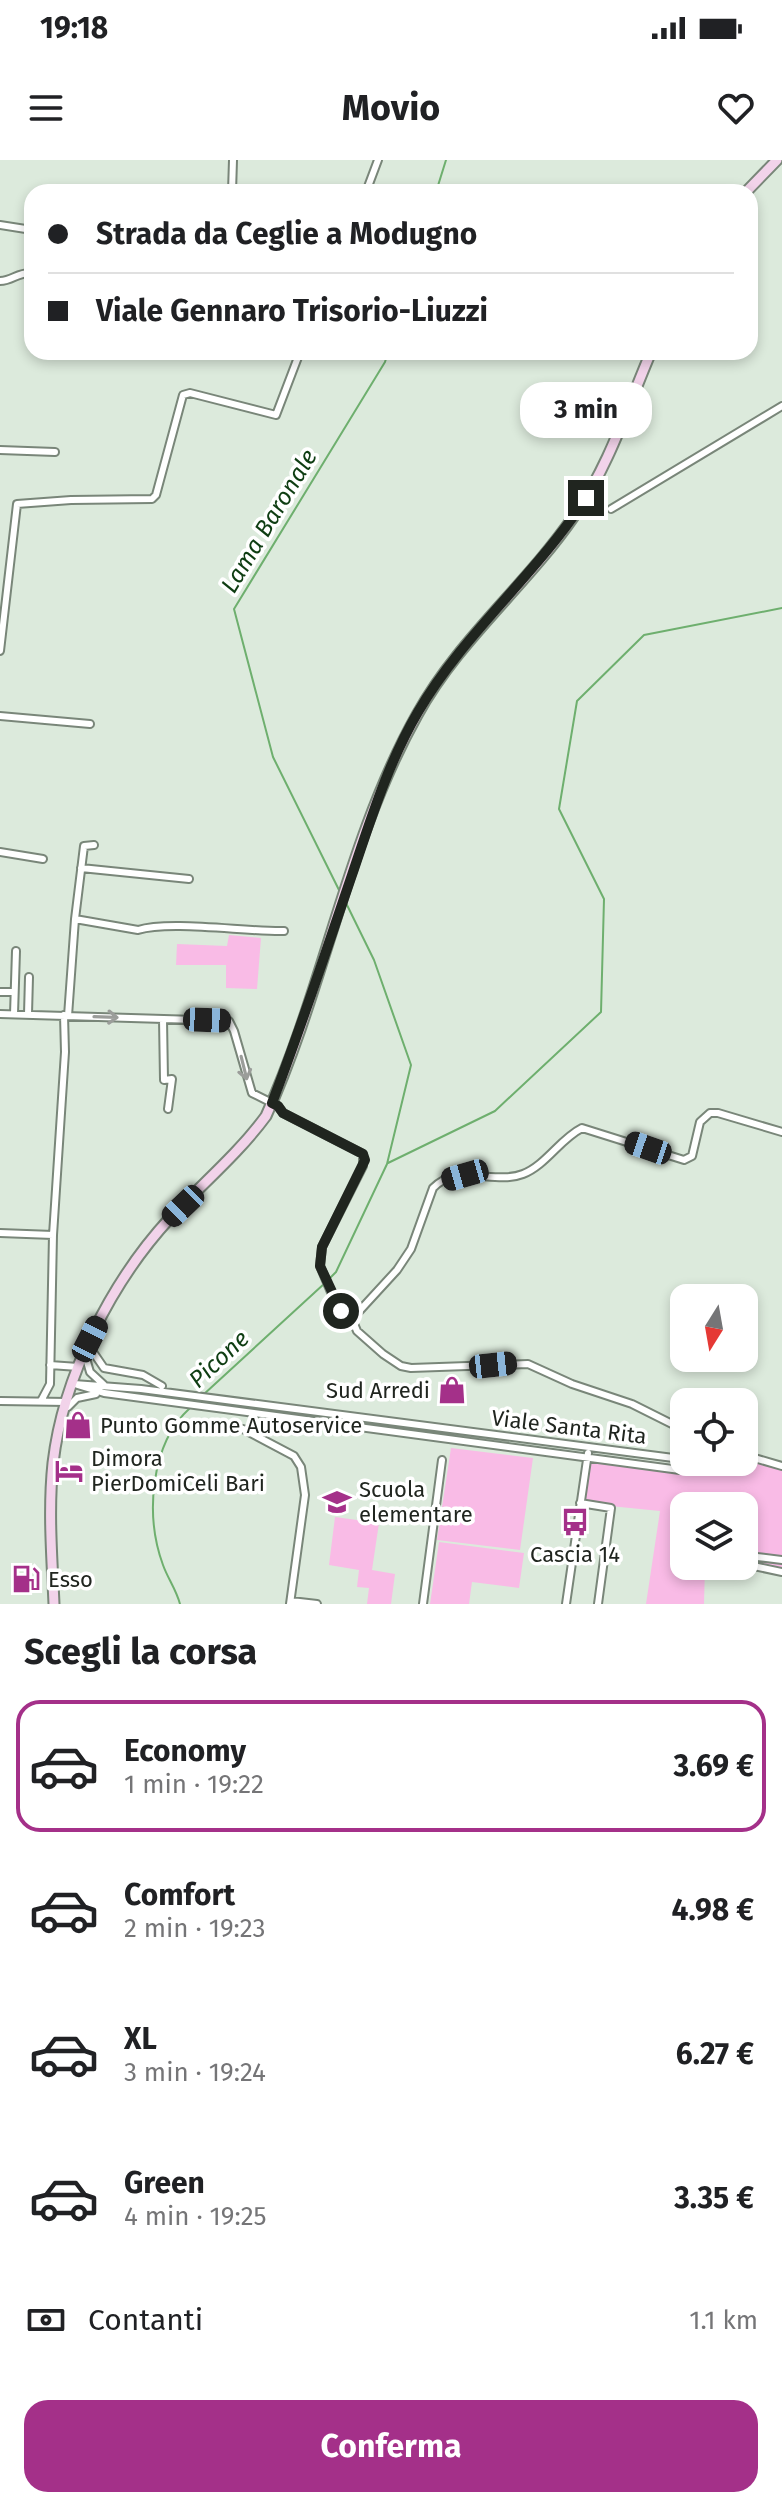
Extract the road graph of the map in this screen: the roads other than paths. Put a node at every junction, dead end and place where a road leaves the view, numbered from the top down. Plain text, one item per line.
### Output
1 (233, 160) edge
2 (378, 160) edge
3 (777, 160) edge
4 (232, 184) edge
5 (369, 184) edge
6 (754, 184) edge
7 (0, 225) edge
8 (24, 229) edge
9 (24, 272) edge
10 (0, 281) edge
11 (297, 360) edge
12 (648, 360) edge
13 (782, 406) edge
14 (0, 450) edge
15 (55, 452) dead end
16 (611, 509) dead end
17 (0, 651) edge
18 (0, 716) edge
19 (90, 724) dead end
20 (94, 845) dead end
21 (0, 852) edge
22 (43, 859) dead end
23 (81, 868) junction
24 (189, 879) dead end
25 (75, 919) junction
26 (284, 931) dead end
27 (16, 951) dead end
28 (29, 977) dead end
29 (0, 992) edge
30 (14, 992) junction
31 (0, 1014) edge
32 (14, 1014) junction
33 (28, 1014) junction
34 (66, 1016) junction
35 (163, 1019) junction
36 (272, 1103) junction
37 (168, 1109) dead end
38 (782, 1132) edge
39 (0, 1233) edge
40 (53, 1235) junction
41 (352, 1319) junction
42 (86, 1350) junction
43 (50, 1365) junction
44 (79, 1367) junction
45 (74, 1384) junction
46 (104, 1385) junction
47 (162, 1386) dead end
48 (137, 1389) junction
49 (104, 1393) junction
50 (136, 1397) junction
51 (0, 1401) edge
52 (41, 1401) junction
53 (67, 1402) junction
54 (64, 1413) junction
55 (670, 1423) edge
56 (231, 1426) dead end
57 (495, 1436) junction
58 (494, 1445) junction
59 (589, 1447) junction
60 (588, 1457) junction
61 (758, 1459) edge
62 (442, 1460) dead end
63 (782, 1466) edge
64 (580, 1503) junction
65 (758, 1557) edge
66 (782, 1560) edge
67 (758, 1567) edge
68 (782, 1572) edge
69 (291, 1602) edge
70 (54, 1604) edge
71 (317, 1604) edge
72 (423, 1604) edge
73 (566, 1604) edge
74 (598, 1604) edge

1 - 4 street
2 - 5 street
3 - 6 main road
7 - 8 street
9 - 10 street
11 - 17 street
12 - 36 main road
13 - 16 street
14 - 15 street
18 - 19 street
20 - 23 street
21 - 22 street
23 - 24 street
23 - 25 street
25 - 26 street
25 - 34 street
27 - 30 street
28 - 33 street
29 - 30 street
30 - 32 street
31 - 32 street
32 - 33 street
33 - 34 street
34 -> 35 street
34 - 40 street
35 -> 36 street
35 - 37 street
36 - 41 street
36 - 42 main road
38 - 41 street
39 - 40 street
40 - 43 street
41 - 55 street
42 - 44 main road
42 - 46 street
42 - 47 street
43 - 44 street
43 - 52 street
44 - 45 main road
45 - 46 street, Viale Santa Rita
45 - 49 street, Viale Santa Rita
45 - 53 main road
46 - 48 street, Viale Santa Rita
48 - 50 street
48 - 57 street, Viale Santa Rita
49 - 50 street, Viale Santa Rita
49 - 54 street
50 - 58 street, Viale Santa Rita
51 - 52 street
52 - 53 street
53 - 54 main road
54 - 70 main road
56 - 69 street
57 - 58 street
57 - 59 street, Viale Santa Rita
58 - 60 street, Viale Santa Rita
59 - 60 street
59 - 60 street, Viale Santa Rita
60 - 64 street
61 - 63 street
62 - 72 street
64 - 73 street
64 - 74 street
65 - 66 street
67 - 68 street
69 - 71 street

